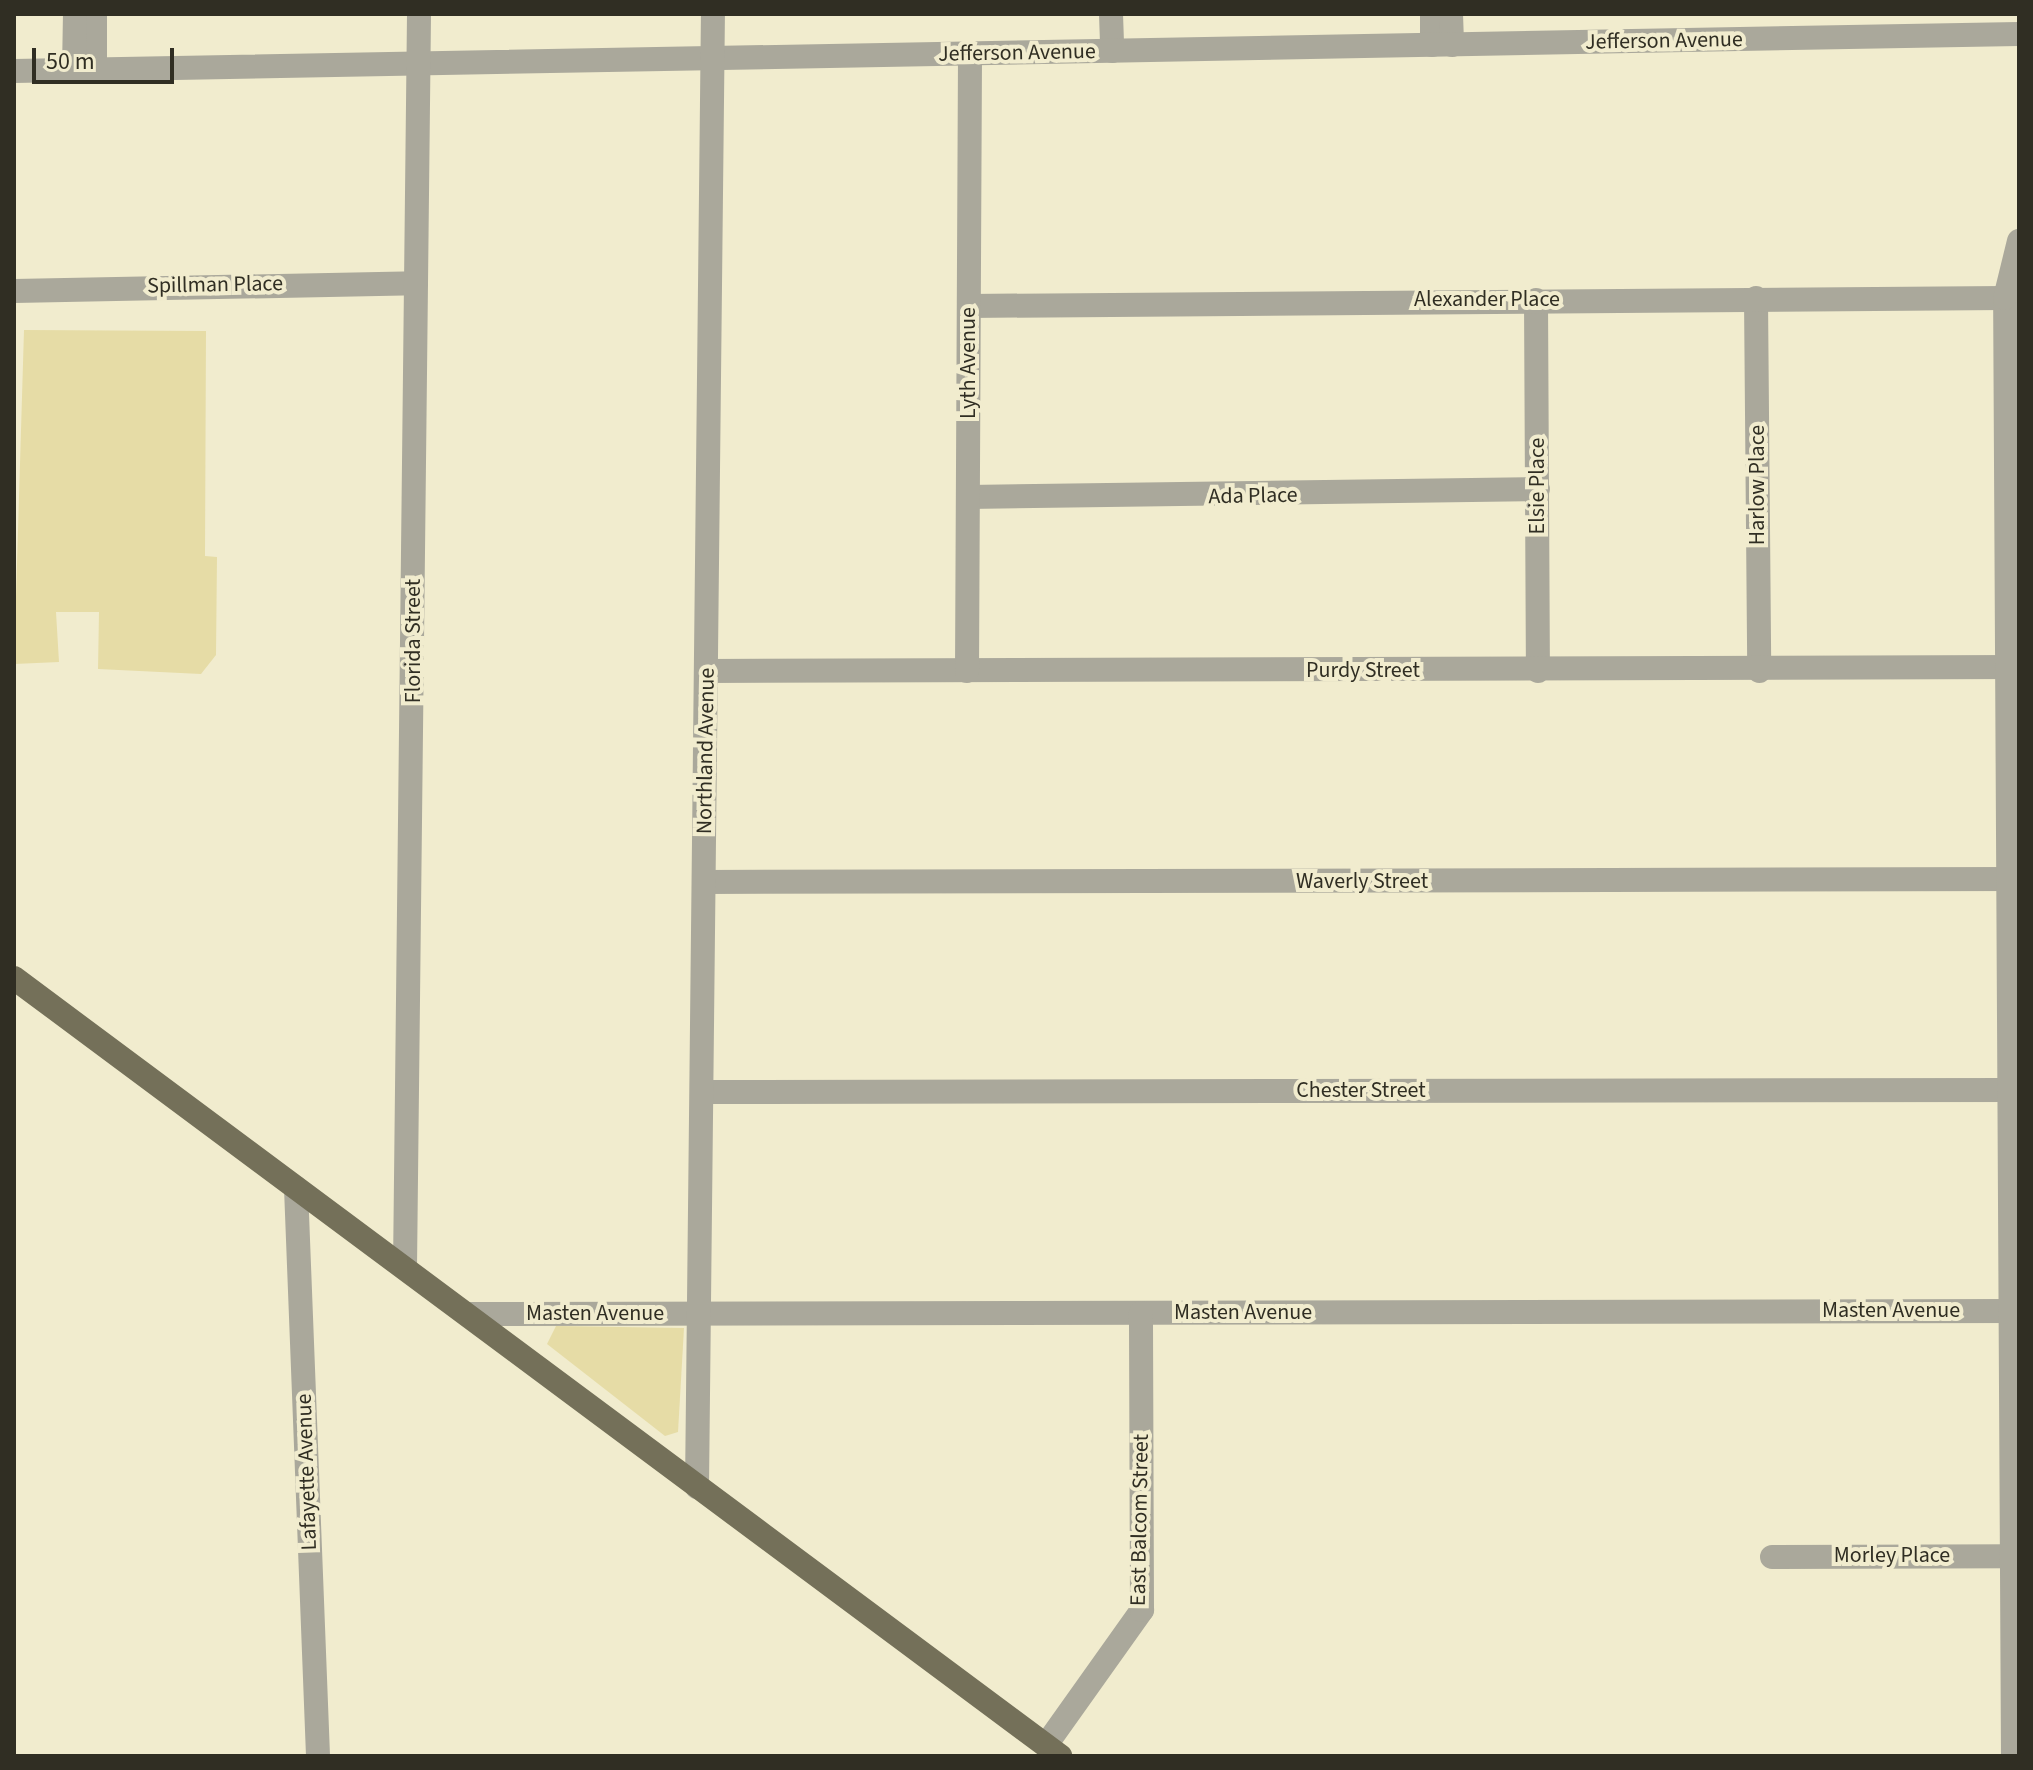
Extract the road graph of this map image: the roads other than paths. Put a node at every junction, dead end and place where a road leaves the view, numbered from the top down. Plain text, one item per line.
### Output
1 (75, 14) edge
2 (95, 14) edge
3 (419, 14) edge
4 (713, 14) edge
5 (1111, 14) edge
6 (1432, 14) edge
7 (1451, 14) edge
8 (2019, 34) edge
9 (1442, 45) junction
10 (1112, 51) junction
11 (970, 55) junction
12 (712, 59) junction
13 (418, 64) junction
14 (85, 70) junction
15 (14, 71) edge
16 (2019, 241) edge
17 (416, 283) junction
18 (14, 291) edge
19 (1756, 298) junction
20 (2005, 298) junction
21 (1536, 300) junction
22 (969, 306) junction
23 (2012, 451) edge
24 (1538, 489) junction
25 (968, 497) junction
26 (2013, 668) edge
27 (706, 671) junction
28 (967, 671) junction
29 (1538, 671) junction
30 (1759, 671) junction
31 (2014, 879) edge
32 (704, 882) junction
33 (14, 978) edge
34 (2014, 1090) edge
35 (703, 1092) junction
36 (296, 1188) junction
37 (405, 1268) junction
38 (2015, 1311) edge
39 (1141, 1313) junction
40 (467, 1314) junction
41 (700, 1314) junction
42 (697, 1487) junction
43 (2012, 1556) junction
44 (1772, 1557) dead end
45 (1053, 1751) edge
46 (318, 1756) edge
47 (2013, 1756) edge

1 - 14 street
2 - 14 street
3 - 13 street, Florida Street
4 - 12 street, Northland Avenue
5 - 10 street
6 - 9 street
7 - 9 street
8 - 9 street, Jefferson Avenue
9 - 10 street, Jefferson Avenue
10 - 11 street, Jefferson Avenue
11 - 12 street, Jefferson Avenue
11 - 22 street, Lyth Avenue
12 - 13 street, Jefferson Avenue
12 - 27 street, Northland Avenue
13 - 14 street, Jefferson Avenue
13 - 17 street, Florida Street
14 - 15 street, Jefferson Avenue
16 - 20 street
17 - 18 street, Spillman Place
17 - 37 street, Florida Street
19 - 20 street, Alexander Place
19 - 21 street, Alexander Place
19 - 30 street, Harlow Place
20 - 23 street
21 - 22 street, Alexander Place
21 - 24 street, Elsie Place
22 - 25 street, Lyth Avenue
23 - 26 street
24 - 25 street, Ada Place
24 - 29 street, Elsie Place
25 - 28 street, Lyth Avenue
26 - 30 street, Purdy Street
26 - 31 street
27 - 28 street, Purdy Street
27 - 32 street, Northland Avenue
28 - 29 street, Purdy Street
29 - 30 street, Purdy Street
31 - 32 street, Waverly Street
31 - 34 street
32 - 35 street, Northland Avenue
33 - 36 main road
34 - 35 street, Chester Street
34 - 38 street
35 - 41 street, Northland Avenue
36 - 37 main road
36 - 46 street, Lafayette Avenue
37 - 40 main road
38 - 39 street, Masten Avenue
38 - 43 street
39 - 41 street, Masten Avenue
39 - 45 street, East Balcom Street
40 - 41 street, Masten Avenue
40 - 42 main road
41 - 42 street, Northland Avenue
42 - 45 main road
43 - 44 street, Morley Place
43 - 47 street

